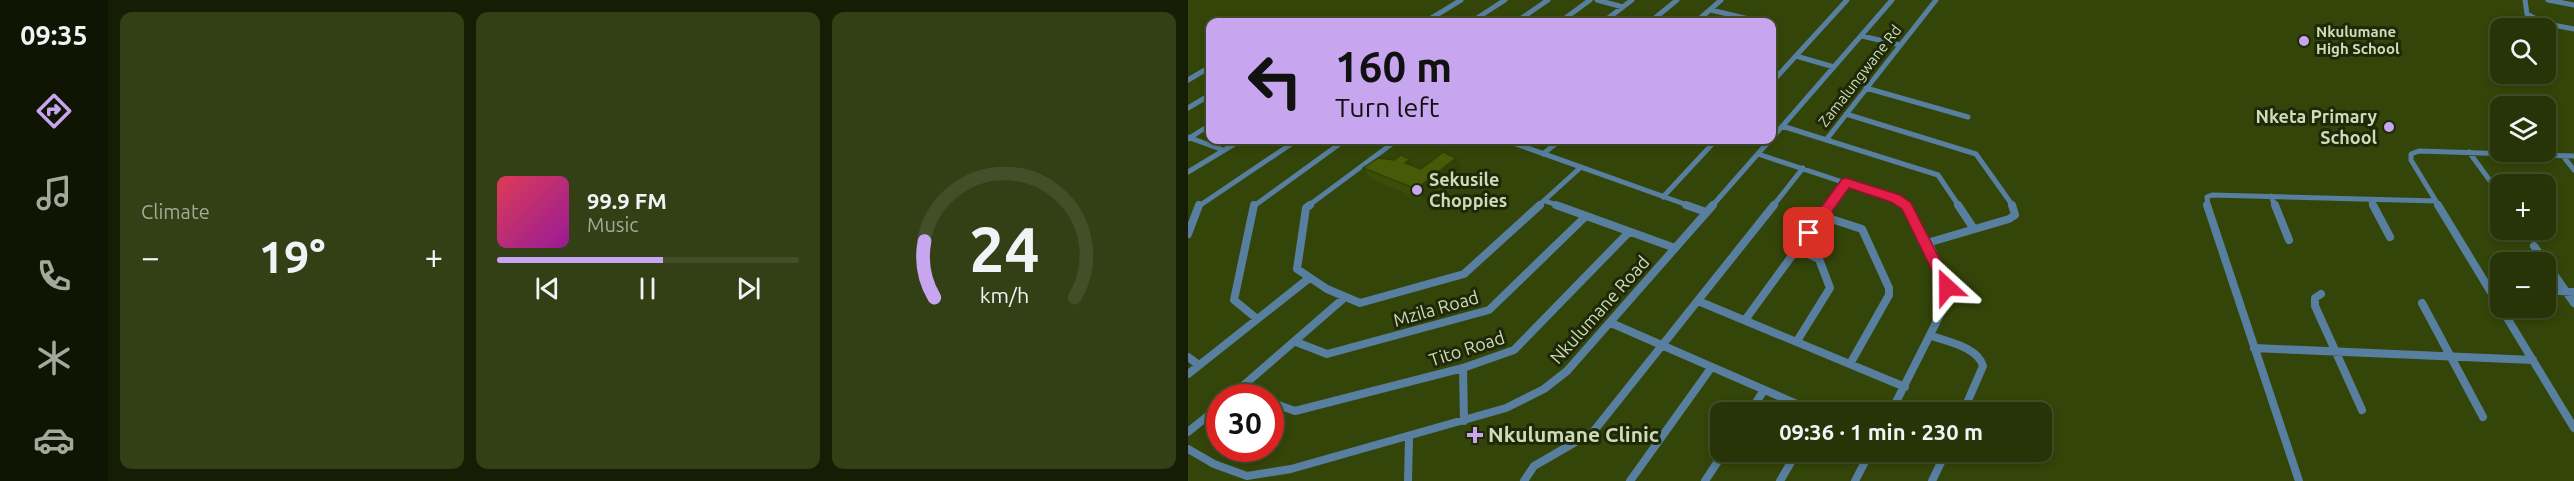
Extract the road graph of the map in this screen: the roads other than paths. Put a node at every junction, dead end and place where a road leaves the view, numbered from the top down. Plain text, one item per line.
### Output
1 (1461, 0) edge
2 (1504, 0) edge
3 (1548, 0) edge
4 (1590, 0) edge
5 (1597, 0) edge
6 (1632, 0) edge
7 (1676, 0) edge
8 (1721, 0) edge
9 (1847, 0) edge
10 (1892, 0) edge
11 (1936, 0) edge
12 (2525, 0) edge
13 (2548, 0) edge
14 (2574, 5) edge
15 (1623, 7) junction
16 (1710, 10) junction
17 (1656, 17) joint
18 (1432, 18) edge
19 (1477, 18) edge
20 (1522, 18) edge
21 (1565, 18) edge
22 (1608, 18) edge
23 (1660, 18) edge
24 (1701, 18) edge
25 (1743, 18) edge
26 (2574, 29) edge
27 (1862, 36) junction
28 (1900, 45) junction
29 (1796, 56) junction
30 (1834, 67) junction
31 (1206, 70) edge
32 (1776, 78) edge
33 (1188, 80) edge
34 (1866, 88) junction
35 (1206, 97) edge
36 (1188, 108) edge
37 (1846, 114) junction
38 (1968, 117) dead end
39 (1782, 126) junction
40 (1206, 127) edge
41 (1776, 133) edge
42 (1188, 138) edge
43 (1826, 140) junction
44 (1234, 144) edge
45 (1291, 144) edge
46 (1339, 144) edge
47 (1391, 144) edge
48 (1517, 144) edge
49 (1555, 144) edge
50 (1712, 144) edge
51 (1767, 144) edge
52 (1223, 150) junction
53 (2469, 152) junction
54 (1543, 154) junction
55 (1758, 154) junction
56 (2563, 156) junction
57 (2574, 156) edge
58 (1581, 167) junction
59 (1803, 168) junction
60 (2574, 170) edge
61 (1188, 172) edge
62 (2490, 181) edge
63 (1846, 182) junction
64 (2271, 196) junction
65 (1663, 197) junction
66 (2370, 200) junction
67 (1545, 201) junction
68 (2436, 201) junction
69 (1707, 212) junction
70 (1586, 216) junction
71 (1822, 216) junction
72 (1974, 230) junction
73 (1629, 232) junction
74 (1188, 234) edge
75 (2390, 237) dead end
76 (2289, 240) dead end
77 (1927, 243) junction
78 (2534, 246) dead end
79 (1675, 248) junction
80 (1797, 249) junction
81 (1308, 279) junction
82 (2488, 287) joint
83 (2490, 290) edge
84 (2570, 292) edge
85 (2321, 294) dead end
86 (1344, 298) junction
87 (1698, 301) junction
88 (2422, 303) dead end
89 (2574, 303) edge
90 (1256, 318) junction
91 (2508, 318) edge
92 (1745, 320) junction
93 (1611, 323) junction
94 (1932, 336) junction
95 (1797, 341) junction
96 (1296, 342) junction
97 (1661, 345) junction
98 (2254, 348) junction
99 (2336, 352) junction
100 (1188, 357) edge
101 (2452, 357) junction
102 (2533, 360) junction
103 (1850, 364) junction
104 (1199, 365) junction
105 (1463, 368) junction
106 (1712, 368) junction
107 (1188, 374) edge
108 (1245, 384) edge
109 (1905, 387) junction
110 (1764, 390) junction
111 (1756, 402) edge
112 (1792, 402) edge
113 (1897, 402) edge
114 (1967, 402) edge
115 (1284, 407) edge
116 (2362, 410) dead end
117 (1206, 417) edge
118 (2483, 417) dead end
119 (1464, 421) junction
120 (2574, 428) edge
121 (1188, 432) edge
122 (1409, 438) junction
123 (1188, 449) edge
124 (1717, 462) edge
125 (1791, 462) edge
126 (1865, 462) edge
127 (1941, 462) edge
128 (1408, 481) edge
129 (1524, 481) edge
130 (1630, 481) edge
131 (1705, 481) edge
132 (1780, 481) edge
133 (1855, 481) edge
134 (1932, 481) edge
135 (2299, 481) edge

1 - 18 street
2 - 19 street
3 - 20 street
4 - 21 street
5 - 15 street
6 - 15 street
7 - 17 street
8 - 16 street
9 - 29 street
10 - 27 street, Nkulumane Road
11 - 28 street, Zamalungwane Rd
12 - 26 street
13 - 14 street
15 - 22 street
16 - 24 street
16 - 25 street
17 - 23 street
27 - 28 street
27 - 30 street, Nkulumane Road
28 - 34 street, Zamalungwane Rd
29 - 30 street
29 - 32 street
30 - 39 street, Nkulumane Road
31 - 33 street
34 - 37 street, Zamalungwane Rd
34 - 38 street
35 - 36 street
37 - 43 street, Zamalungwane Rd
37 - 72 street
39 - 41 street, Nkulumane Road
39 - 43 street
40 - 42 street
42 - 52 street
43 - 72 street
44 - 52 street
45 - 74 street
46 - 90 street
47 - 81 street
48 - 54 street
49 - 54 street
50 - 65 street
51 - 55 street, Nkulumane Road
52 - 61 street
53 - 56 street
53 - 62 street
53 - 68 street
54 - 58 street
55 - 59 street
55 - 69 street, Nkulumane Road
56 - 57 street
56 - 60 street
58 - 65 street
58 - 67 street
59 - 63 street
59 - 87 street
63 - 71 street
63 - 77 street
64 - 66 street
64 - 76 street
64 - 98 street
65 - 69 street
66 - 68 street
66 - 75 street
67 - 70 street
67 - 86 street
68 - 82 street
69 - 79 street, Nkulumane Road
70 - 73 street
70 - 96 street, Mzila Road
71 - 80 street
71 - 103 street
72 - 77 street
73 - 79 street
73 - 105 street, Tito Road
77 - 94 street
78 - 84 street
79 - 93 street, Nkulumane Road
80 - 92 street
80 - 95 street
81 - 86 street
81 - 90 street
82 - 83 street
84 - 89 street
85 - 99 street
86 - 96 street
87 - 92 street
87 - 97 street
88 - 101 street
90 - 104 street
91 - 102 street
92 - 95 street
93 - 97 street
93 - 119 street, Nkulumane Road
94 - 109 street
94 - 114 street
95 - 103 street
96 - 108 street
97 - 106 street
97 - 129 street
98 - 99 street
98 - 135 street
99 - 101 street
99 - 116 street
100 - 104 street
101 - 102 street
101 - 118 street
102 - 120 street
103 - 109 street
104 - 107 street
105 - 115 street, Tito Road
105 - 119 street
106 - 110 street
106 - 130 street
109 - 113 street
110 - 111 street
110 - 112 street
117 - 121 street
119 - 122 street, Nkulumane Road
122 - 123 street, Nkulumane Road
122 - 128 street
124 - 131 street
125 - 132 street
126 - 133 street
127 - 134 street

